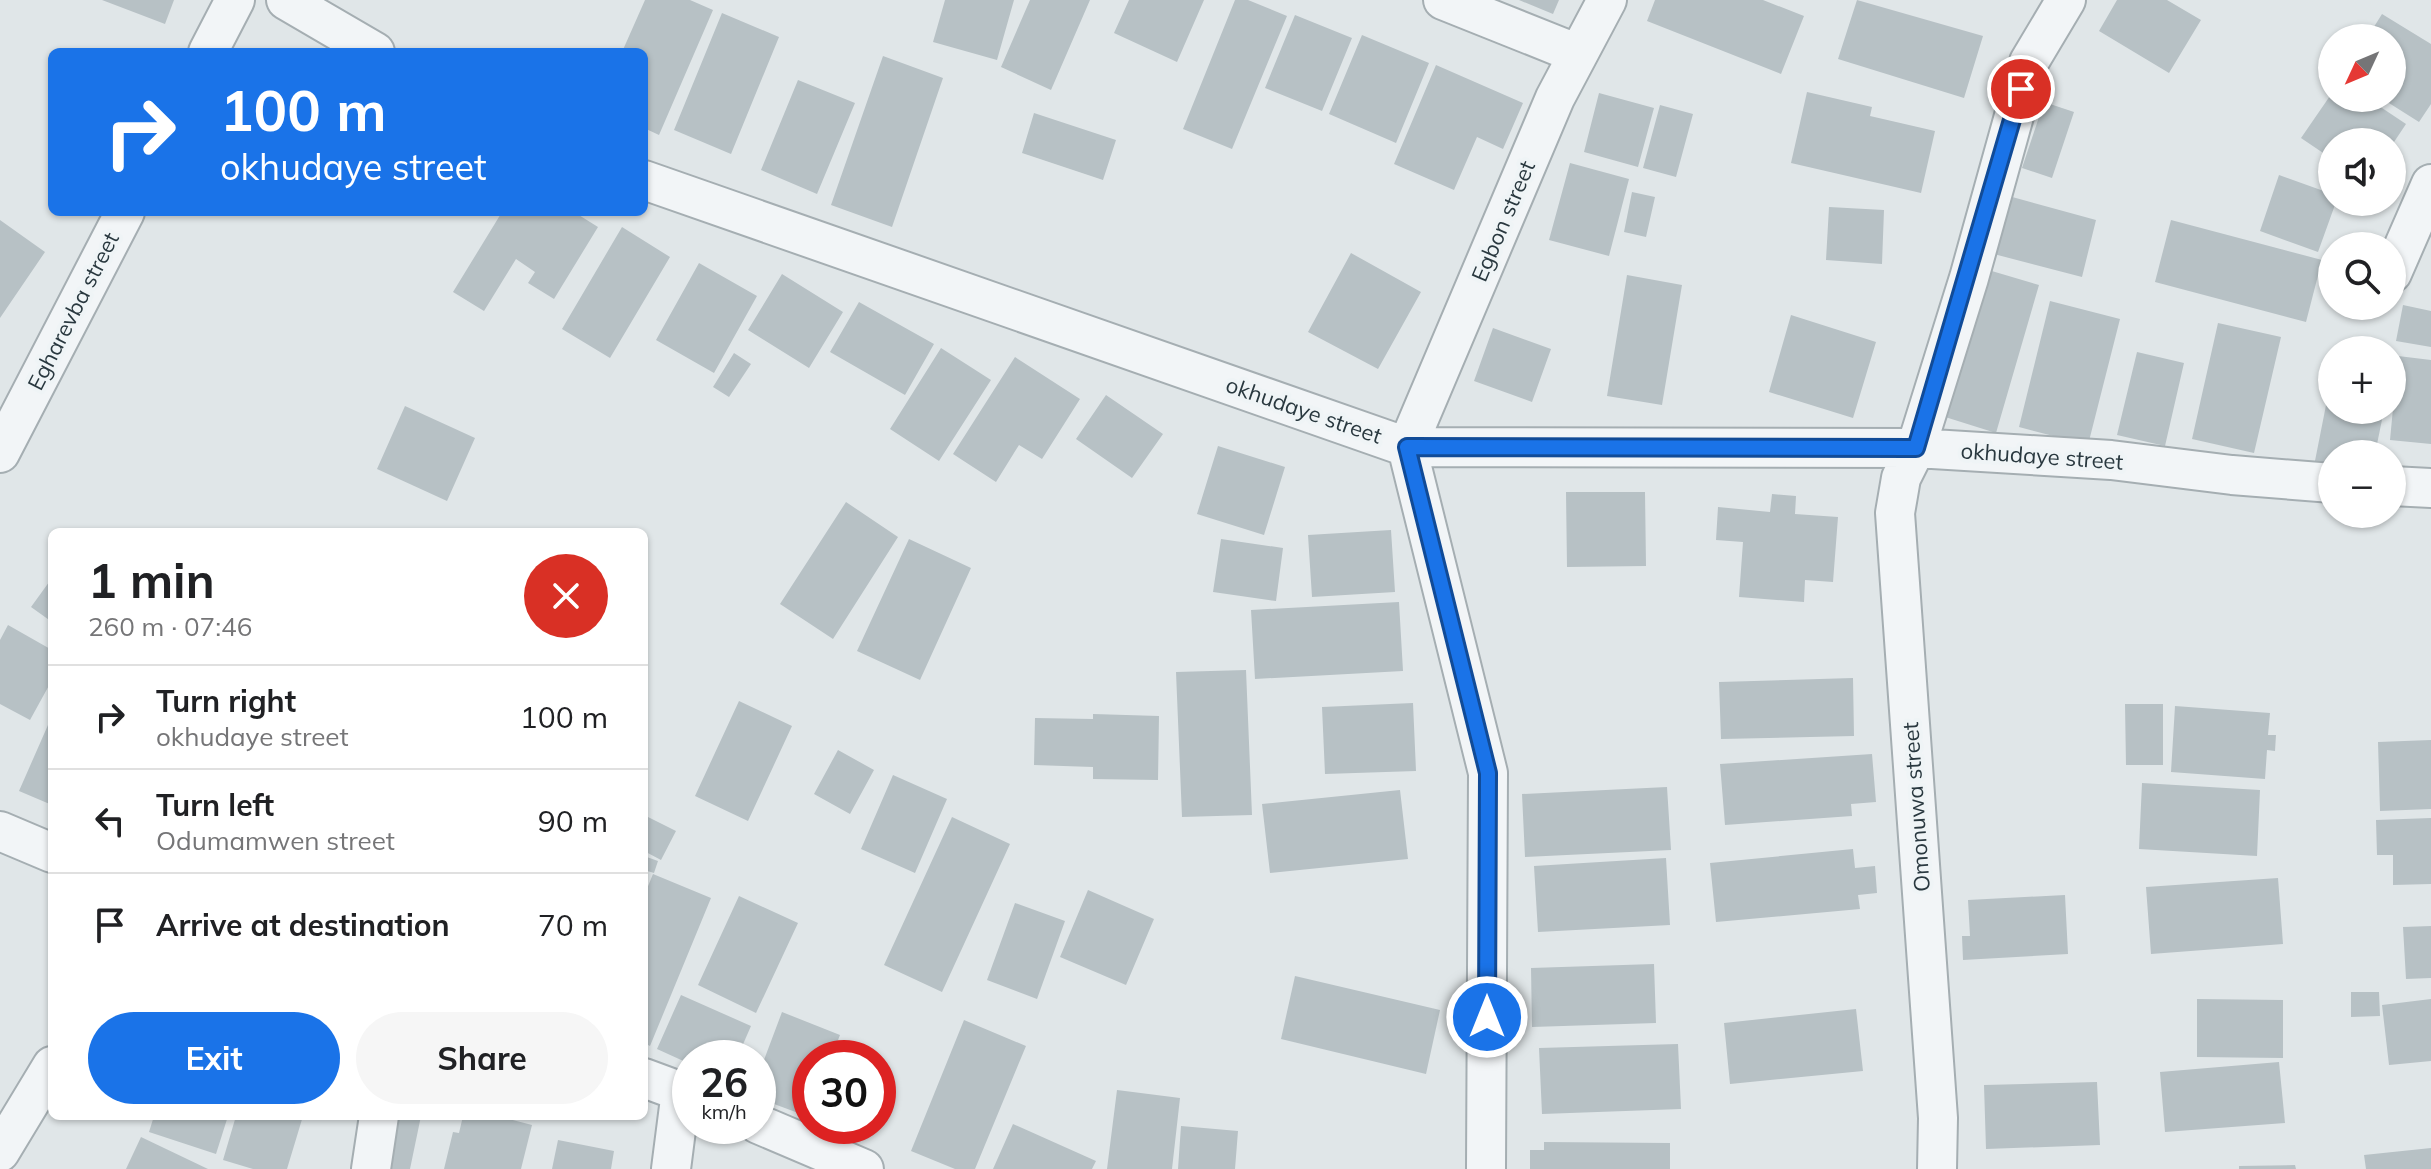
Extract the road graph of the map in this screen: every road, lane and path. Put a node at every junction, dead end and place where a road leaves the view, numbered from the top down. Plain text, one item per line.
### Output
1 (235, 0) edge
2 (286, 0) edge
3 (1443, 0) edge
4 (1607, 0) edge
5 (2066, 0) edge
6 (210, 48) edge
7 (368, 48) edge
8 (1578, 54) junction
9 (648, 181) edge
10 (2431, 184) edge
11 (123, 216) edge
12 (2406, 241) edge
13 (1407, 447) junction
14 (1916, 448) junction
15 (0, 453) edge
16 (2318, 482) edge
17 (2406, 487) edge
18 (2431, 488) edge
19 (0, 831) edge
20 (48, 851) edge
21 (48, 1073) edge
22 (648, 1079) edge
23 (672, 1088) edge
24 (378, 1120) edge
25 (776, 1132) edge
26 (676, 1144) edge
27 (0, 1152) edge
28 (371, 1169) edge
29 (671, 1169) edge
30 (864, 1169) edge
31 (1486, 1169) edge
32 (1937, 1169) edge

1 - 6 street
2 - 7 street
3 - 8 street
4 - 8 street, Egbon street
5 - 14 street, Omonuwa street
8 - 13 street, Egbon street
9 - 13 street, okhudaye street
10 - 12 street
11 - 15 street, Egharevba street
13 - 14 street, okhudaye street
13 - 31 street
14 - 16 street, okhudaye street
14 - 32 street, Omonuwa street
17 - 18 street
19 - 20 street
21 - 27 street
22 - 23 street
24 - 28 street
25 - 30 street
26 - 29 street

